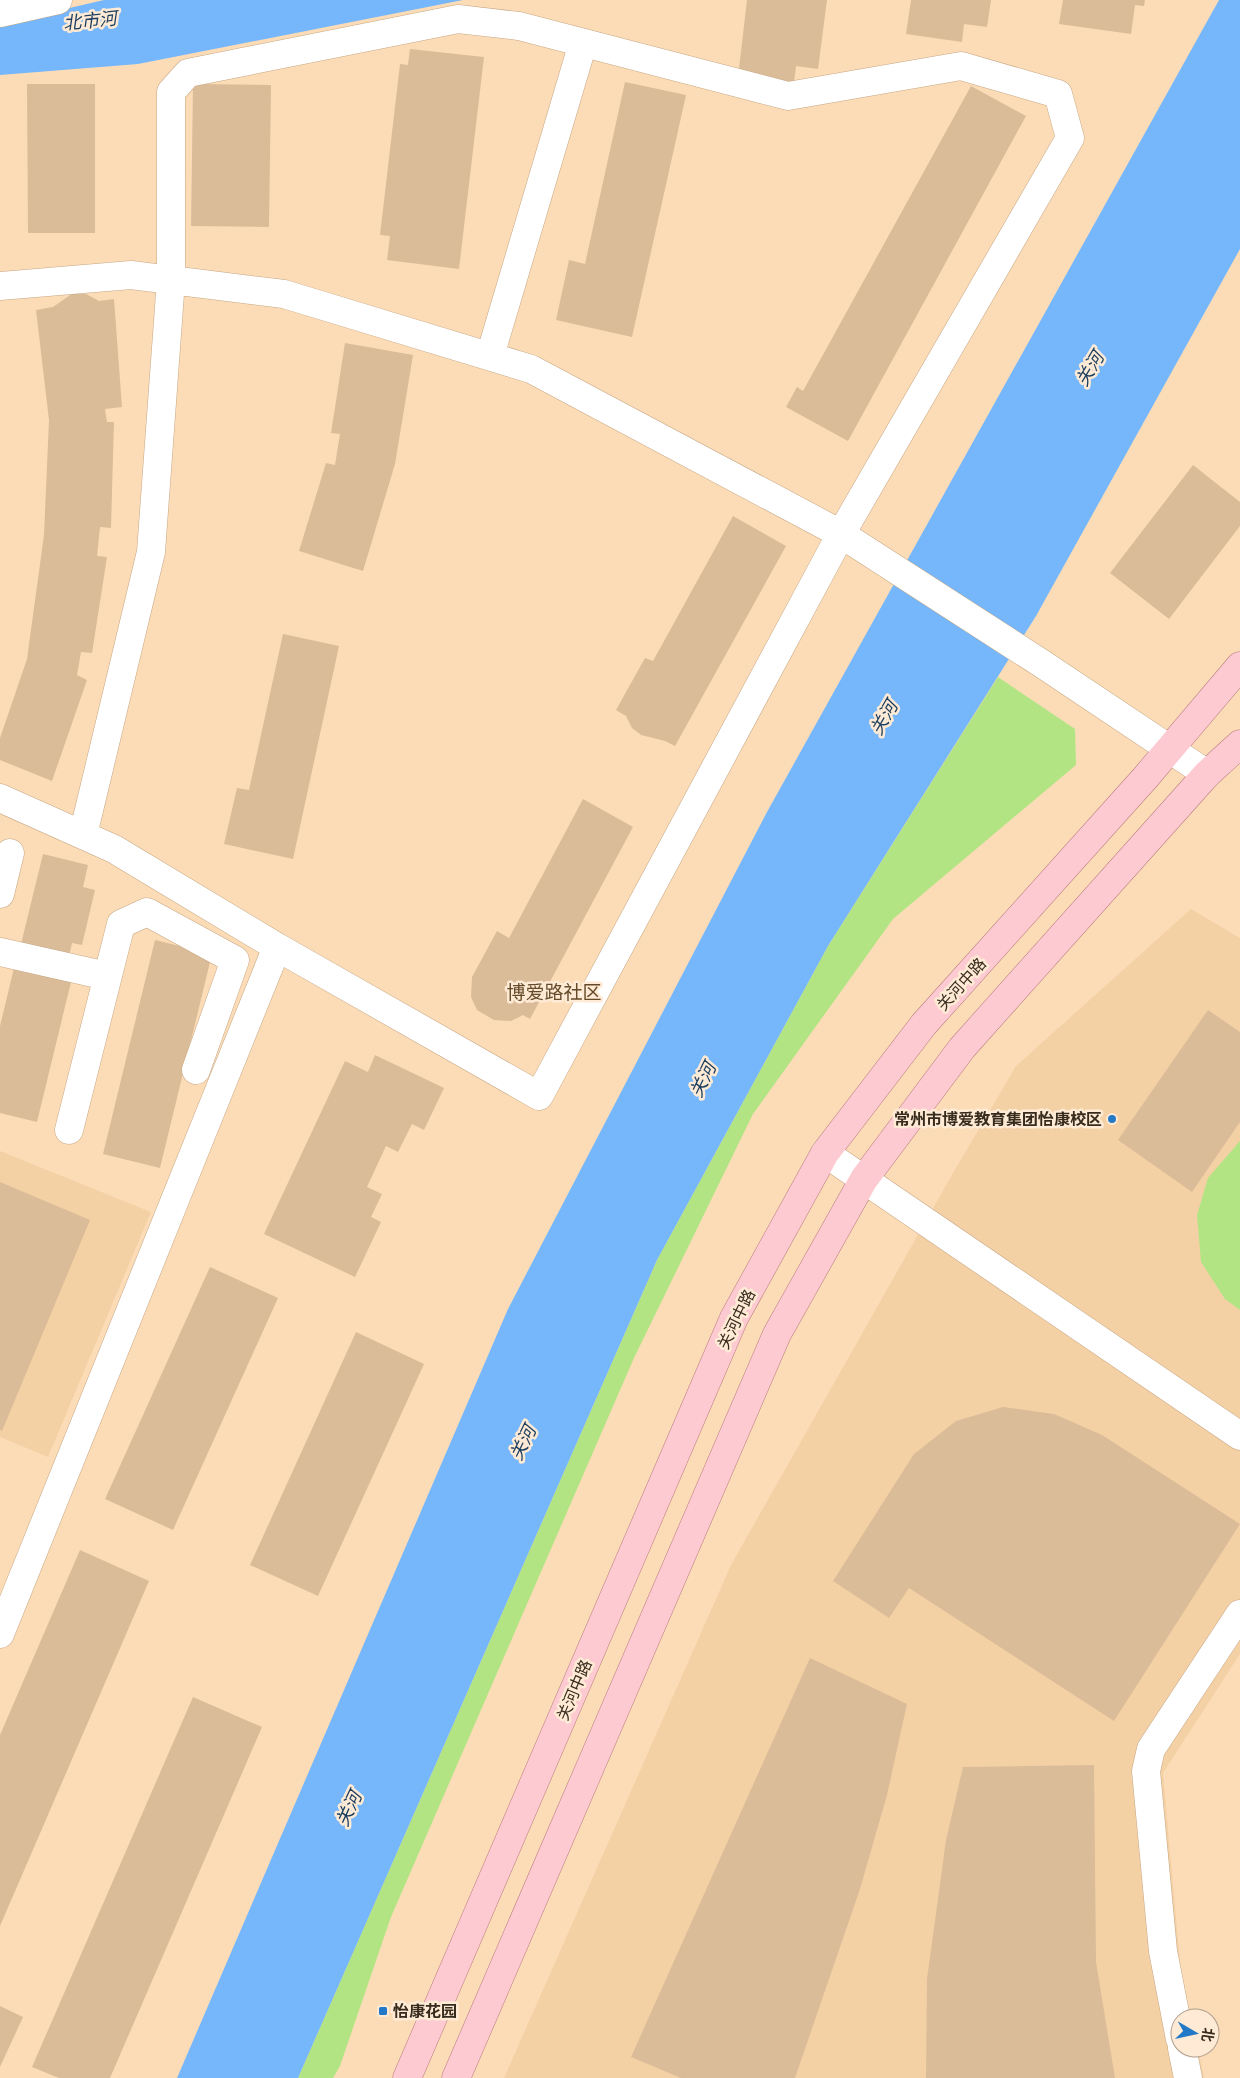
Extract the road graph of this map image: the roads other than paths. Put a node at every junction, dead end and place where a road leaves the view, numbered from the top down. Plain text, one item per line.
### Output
1 (58, 0) edge
2 (0, 13) edge
3 (583, 43) junction
4 (171, 280) junction
5 (0, 286) edge
6 (490, 356) junction
7 (841, 534) junction
8 (1240, 666) edge
9 (1240, 744) edge
10 (1170, 749) junction
11 (1207, 774) junction
12 (0, 798) edge
13 (84, 836) junction
14 (10, 853) dead end
15 (0, 894) edge
16 (277, 947) junction
17 (0, 952) edge
18 (106, 976) junction
19 (196, 1070) dead end
20 (69, 1130) dead end
21 (826, 1153) junction
22 (864, 1179) junction
23 (1240, 1436) edge
24 (1240, 1614) edge
25 (0, 1634) edge
26 (1174, 2008) edge
27 (1184, 2058) edge
28 (407, 2078) edge
29 (456, 2078) edge
30 (1188, 2078) edge

1 - 2 lane
3 - 4 lane
3 - 6 lane
3 - 7 lane
4 - 5 lane
4 - 6 lane
4 - 13 lane
6 - 7 lane
7 - 10 lane
7 - 16 lane
8 - 10 main road, 关河中路
9 - 11 main road
10 - 11 lane
10 - 21 main road, 关河中路
11 - 22 main road
12 - 13 lane
13 - 16 lane
14 - 15 lane
16 - 25 lane
17 - 18 lane
18 - 19 lane
18 - 20 lane
21 - 22 lane
21 - 28 main road, 关河中路
22 - 23 lane
22 - 29 main road
24 - 26 lane
27 - 30 lane

